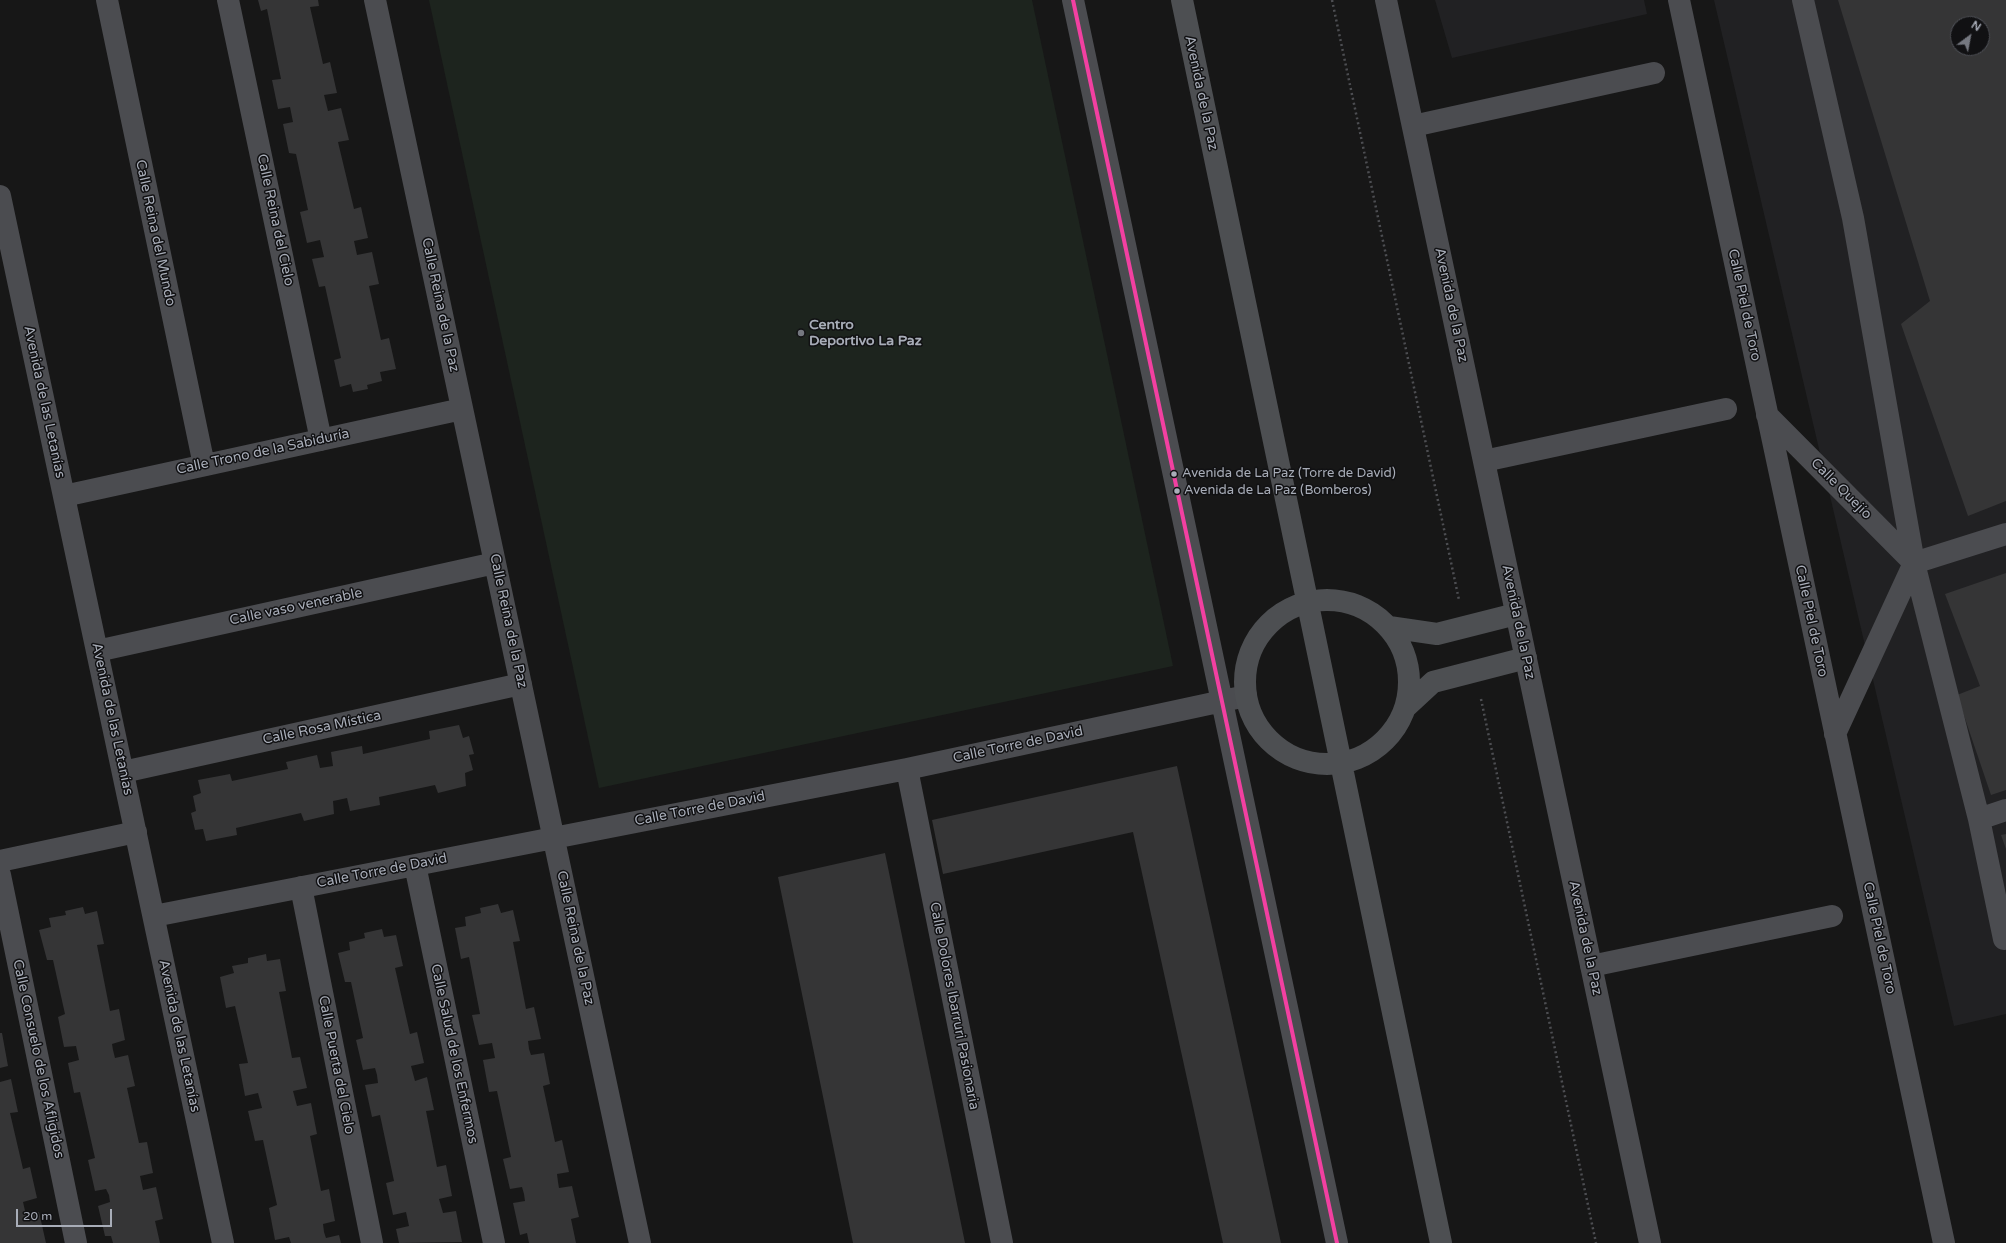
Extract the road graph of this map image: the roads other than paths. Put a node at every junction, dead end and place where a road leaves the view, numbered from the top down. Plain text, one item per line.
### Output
1 (107, 0) edge
2 (228, 0) edge
3 (375, 0) edge
4 (1073, 0) edge
5 (1182, 0) edge
6 (1386, 0) edge
7 (1679, 0) edge
8 (1803, 0) edge
9 (1654, 74) dead end
10 (1413, 126) junction
11 (0, 196) edge
12 (462, 409) junction
13 (1726, 409) dead end
14 (1767, 415) junction
15 (321, 440) junction
16 (1484, 461) junction
17 (204, 465) junction
18 (64, 496) junction
19 (2006, 534) edge
20 (1914, 562) junction
21 (495, 563) junction
22 (1307, 602) junction
23 (1516, 614) junction
24 (1389, 627) junction
25 (97, 651) junction
26 (1526, 658) junction
27 (521, 684) junction
28 (1246, 696) junction
29 (1222, 702) junction
30 (1406, 707) junction
31 (1835, 734) junction
32 (1341, 763) junction
33 (907, 769) junction
34 (123, 772) junction
35 (2006, 810) edge
36 (1979, 819) junction
37 (136, 832) junction
38 (554, 838) junction
39 (0, 861) edge
40 (415, 865) junction
41 (0, 875) edge
42 (301, 888) junction
43 (154, 916) junction
44 (1832, 916) dead end
45 (2004, 939) dead end
46 (1591, 966) junction
47 (76, 1243) edge
48 (223, 1243) edge
49 (372, 1243) edge
50 (494, 1243) edge
51 (640, 1243) edge
52 (1002, 1243) edge
53 (1337, 1243) edge
54 (1441, 1243) edge
55 (1650, 1243) edge
56 (1944, 1243) edge

1 - 17 street, Calle Reina del Mundo
2 - 15 street, Calle Reina del Cielo
3 - 12 street, Calle Reina de la Paz
4 - 29 street
5 - 22 main road, Avenida de la Paz
6 - 10 street, Avenida de la Paz
7 - 14 street, Calle Piel de Toro
8 - 20 street
9 - 10 street
10 - 16 street, Avenida de la Paz
11 - 18 street, Avenida de las Letanías
12 - 15 street, Calle Trono de la Sabiduría
12 - 21 street, Calle Reina de la Paz
13 - 16 street
14 - 20 street, Calle Quejío
14 - 31 street, Calle Piel de Toro
15 - 17 street, Calle Trono de la Sabiduría
16 - 23 street, Avenida de la Paz
17 - 18 street, Calle Trono de la Sabiduría
18 - 25 street, Avenida de las Letanías
19 - 20 street
20 - 31 street
20 - 36 street
21 - 25 street, Calle vaso venerable
21 - 27 street, Calle Reina de la Paz
22 - 24 main road
22 - 28 main road
22 - 32 main road, Avenida de la Paz
23 - 24 main road
23 - 26 street, Avenida de la Paz
24 - 30 main road
25 - 34 street, Avenida de las Letanías
26 - 30 main road
26 - 46 street, Avenida de la Paz
27 - 34 street, Calle Rosa Mística
27 - 38 street, Calle Reina de la Paz
28 - 29 street, Calle Torre de David
28 - 32 main road
29 - 33 street, Calle Torre de David
29 - 53 street
30 - 32 main road
31 - 56 street, Calle Piel de Toro
32 - 54 main road, Avenida de la Paz
33 - 38 street, Calle Torre de David
33 - 52 street, Calle Dolores Ibarruri Pasionaria
34 - 37 street, Avenida de las Letanías
35 - 36 street
36 - 45 street
37 - 39 street
37 - 43 street, Avenida de las Letanías
38 - 40 street, Calle Torre de David
38 - 51 street, Calle Reina de la Paz
40 - 42 street, Calle Torre de David
40 - 50 street, Calle Salud de los Enfermos
41 - 47 street, Calle Consuelo de los Afligidos
42 - 43 street, Calle Torre de David
42 - 49 street, Calle Puerta del Cielo
43 - 48 street, Avenida de las Letanías
44 - 46 street
46 - 55 street, Avenida de la Paz

